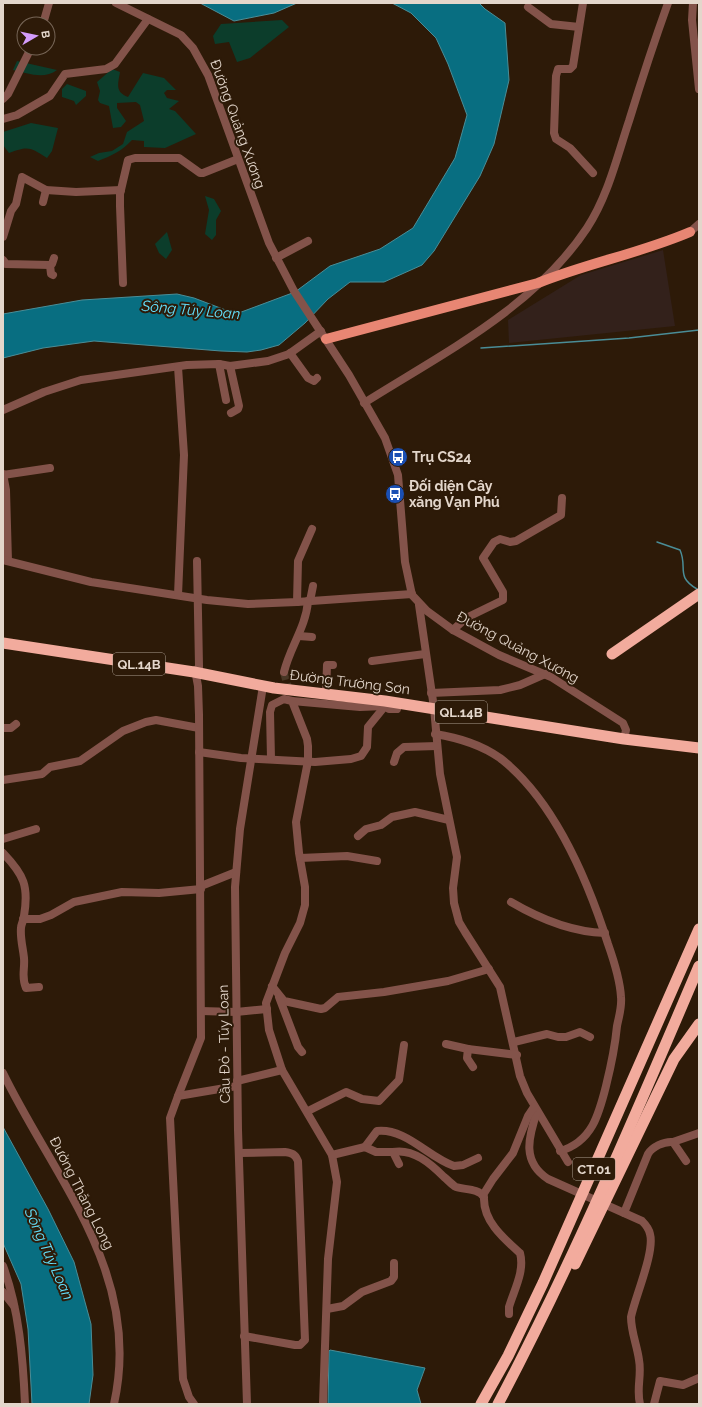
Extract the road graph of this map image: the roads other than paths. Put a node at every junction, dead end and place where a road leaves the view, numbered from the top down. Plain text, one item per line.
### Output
1 (49, 3) edge
2 (583, 3) edge
3 (668, 3) edge
4 (693, 3) edge
5 (121, 4) edge
6 (528, 7) dead end
7 (45, 16) edge
8 (148, 19) junction
9 (696, 19) edge
10 (579, 27) junction
11 (27, 56) edge
12 (699, 89) edge
13 (3, 99) edge
14 (3, 119) edge
15 (238, 159) junction
16 (593, 173) dead end
17 (46, 190) junction
18 (121, 190) junction
19 (43, 202) dead end
20 (7, 211) edge
21 (699, 224) edge
22 (695, 231) edge
23 (3, 237) edge
24 (308, 241) dead end
25 (276, 258) junction
26 (3, 260) edge
27 (53, 276) dead end
28 (123, 283) dead end
29 (538, 283) junction
30 (322, 333) junction
31 (290, 353) junction
32 (219, 364) junction
33 (230, 366) junction
34 (178, 367) junction
35 (317, 378) dead end
36 (226, 400) dead end
37 (364, 403) junction
38 (3, 410) edge
39 (231, 413) dead end
40 (50, 468) dead end
41 (3, 475) edge
42 (562, 498) dead end
43 (312, 529) dead end
44 (5, 560) edge
45 (197, 561) dead end
46 (313, 586) dead end
47 (412, 594) junction
48 (699, 594) edge
49 (178, 595) junction
50 (197, 599) junction
51 (309, 601) junction
52 (297, 602) junction
53 (420, 604) junction
54 (453, 630) junction
55 (299, 636) junction
56 (312, 637) dead end
57 (3, 643) edge
58 (614, 653) dead end
59 (425, 654) junction
60 (372, 661) dead end
61 (333, 665) dead end
62 (194, 672) junction
63 (284, 672) tunnel mouth
64 (545, 674) junction
65 (268, 687) junction
66 (432, 693) junction
67 (326, 694) junction
68 (295, 696) junction
69 (398, 703) junction
70 (385, 706) junction
71 (434, 708) junction
72 (16, 724) dead end
73 (3, 728) edge
74 (199, 728) junction
75 (436, 734) junction
76 (624, 739) junction
77 (437, 746) junction
78 (697, 749) edge
79 (199, 752) junction
80 (252, 758) junction
81 (271, 759) junction
82 (308, 762) junction
83 (394, 762) dead end
84 (3, 780) edge
85 (449, 820) junction
86 (36, 829) dead end
87 (358, 836) dead end
88 (3, 839) edge
89 (3, 854) edge
90 (300, 858) junction
91 (377, 861) dead end
92 (236, 872) junction
93 (201, 887) junction
94 (511, 902) dead end
95 (24, 919) junction
96 (699, 929) edge
97 (605, 933) junction
98 (699, 966) edge
99 (489, 969) junction
100 (272, 986) junction
101 (39, 987) dead end
102 (279, 996) junction
103 (267, 1008) junction
104 (201, 1011) junction
105 (236, 1012) junction
106 (699, 1024) edge
107 (590, 1037) dead end
108 (514, 1042) junction
109 (404, 1044) dead end
110 (446, 1044) dead end
111 (468, 1049) junction
112 (302, 1052) dead end
113 (517, 1055) junction
114 (473, 1066) dead end
115 (282, 1070) junction
116 (3, 1073) edge
117 (237, 1083) junction
118 (178, 1096) junction
119 (535, 1110) junction
120 (308, 1111) junction
121 (699, 1133) edge
122 (673, 1142) junction
123 (365, 1147) junction
124 (560, 1151) junction
125 (393, 1152) junction
126 (238, 1153) junction
127 (332, 1155) junction
128 (478, 1158) dead end
129 (686, 1161) dead end
130 (568, 1162) dead end
131 (399, 1164) dead end
132 (483, 1195) junction
133 (624, 1213) junction
134 (394, 1263) dead end
135 (3, 1266) edge
136 (3, 1292) edge
137 (15, 1307) junction
138 (327, 1309) junction
139 (509, 1314) dead end
140 (244, 1336) junction
141 (521, 1360) junction
142 (699, 1378) edge
143 (25, 1404) edge
144 (114, 1404) edge
145 (194, 1404) edge
146 (248, 1404) edge
147 (323, 1404) edge
148 (481, 1404) edge
149 (498, 1404) edge
150 (640, 1404) edge
151 (654, 1404) edge

1 - 7 street
2 - 10 street
3 - 29 street
4 - 9 street
5 - 8 street, Đường Quảng Xương
6 - 10 street
8 - 14 street
8 - 15 street, Đường Quảng Xương
9 - 12 street
10 - 16 street
11 - 13 street
15 - 18 street
15 - 25 street, Đường Quảng Xương
17 - 18 street
17 - 19 street
17 - 20 street
18 - 28 street
20 - 23 street
21 - 22 street
22 - 29 main road
24 - 25 street
25 - 30 street, Đường Quảng Xương
26 - 27 street
29 - 30 main road
29 - 37 street
30 - 31 street
30 - 37 street, Đường Quảng Xương
31 - 33 street
31 - 35 street
32 - 33 street
32 - 34 street
32 - 36 street
33 - 39 street
34 - 38 street
34 - 49 street
37 - 47 street, Đường Quảng Xương
40 - 41 street
41 - 44 street
42 - 54 street
43 - 52 street
44 - 49 street
45 - 50 street
46 - 51 street
47 - 51 street
47 - 53 street, Đường Quảng Xương
48 - 58 highway
49 - 50 street
50 - 52 street
50 - 62 street
51 - 52 street
51 - 55 street
53 - 54 street, Đường Quảng Xương
53 - 59 street
54 - 64 street, Đường Quảng Xương
55 - 56 street
55 - 63 street
57 - 62 highway, Đường Trường Sơn / QL.14B
59 - 60 street
59 - 66 street
61 - 67 street
62 - 65 highway, Đường Trường Sơn / QL.14B
62 - 74 street
64 - 66 street
64 - 76 street, Đường Quảng Xương
65 - 68 highway, Đường Trường Sơn / QL.14B
65 - 80 street, Cầu Đỏ - Túy Loan
66 - 71 street
67 - 68 highway, Đường Trường Sơn / QL.14B
67 - 69 highway, Đường Trường Sơn / QL.14B
68 - 70 street
68 - 81 street
68 - 82 street
69 - 70 street
69 - 71 highway, Đường Trường Sơn / QL.14B
70 - 82 street
71 - 75 street
71 - 76 highway, Đường Trường Sơn / QL.14B
72 - 73 street
74 - 79 street
74 - 84 street
75 - 77 street
75 - 97 street
76 - 78 highway, Đường Trường Sơn / QL.14B
77 - 83 street
77 - 85 street
79 - 80 street
79 - 93 street
80 - 81 street
80 - 92 street, Cầu Đỏ - Túy Loan
81 - 82 street
82 - 90 street
85 - 87 street
85 - 99 street
86 - 88 street
89 - 95 street
90 - 91 street
90 - 100 street
92 - 93 street
92 - 105 street, Cầu Đỏ - Túy Loan
93 - 95 street
93 - 104 street
94 - 97 street
95 - 101 street
96 - 148 highway, CT.01
97 - 124 street
98 - 141 highway, CT.01
99 - 102 street
99 - 108 street
100 - 102 street
100 - 103 street
102 - 112 street
103 - 105 street
103 - 115 street
104 - 105 street
104 - 118 street
105 - 117 street, Cầu Đỏ - Túy Loan
106 - 141 highway
107 - 108 street
108 - 113 street
109 - 120 street
110 - 111 street
111 - 113 street
111 - 114 street
113 - 119 street
115 - 117 street
115 - 120 street
116 - 144 street, Đường Thăng Long
117 - 118 street
117 - 126 street, Cầu Đỏ - Túy Loan
118 - 145 street
119 - 124 street
119 - 132 street
119 - 133 street
120 - 127 street
121 - 122 street
122 - 129 street
122 - 133 street
123 - 125 street
123 - 127 street
123 - 128 street
124 - 130 street
125 - 131 street
125 - 132 street
126 - 140 street, Cầu Đỏ - Túy Loan
126 - 140 street
127 - 138 street
132 - 139 street
133 - 150 street
134 - 138 street
135 - 137 street
136 - 137 street
137 - 143 street
138 - 147 street
140 - 146 street, Cầu Đỏ - Túy Loan
141 - 149 highway, CT.01
142 - 151 street

